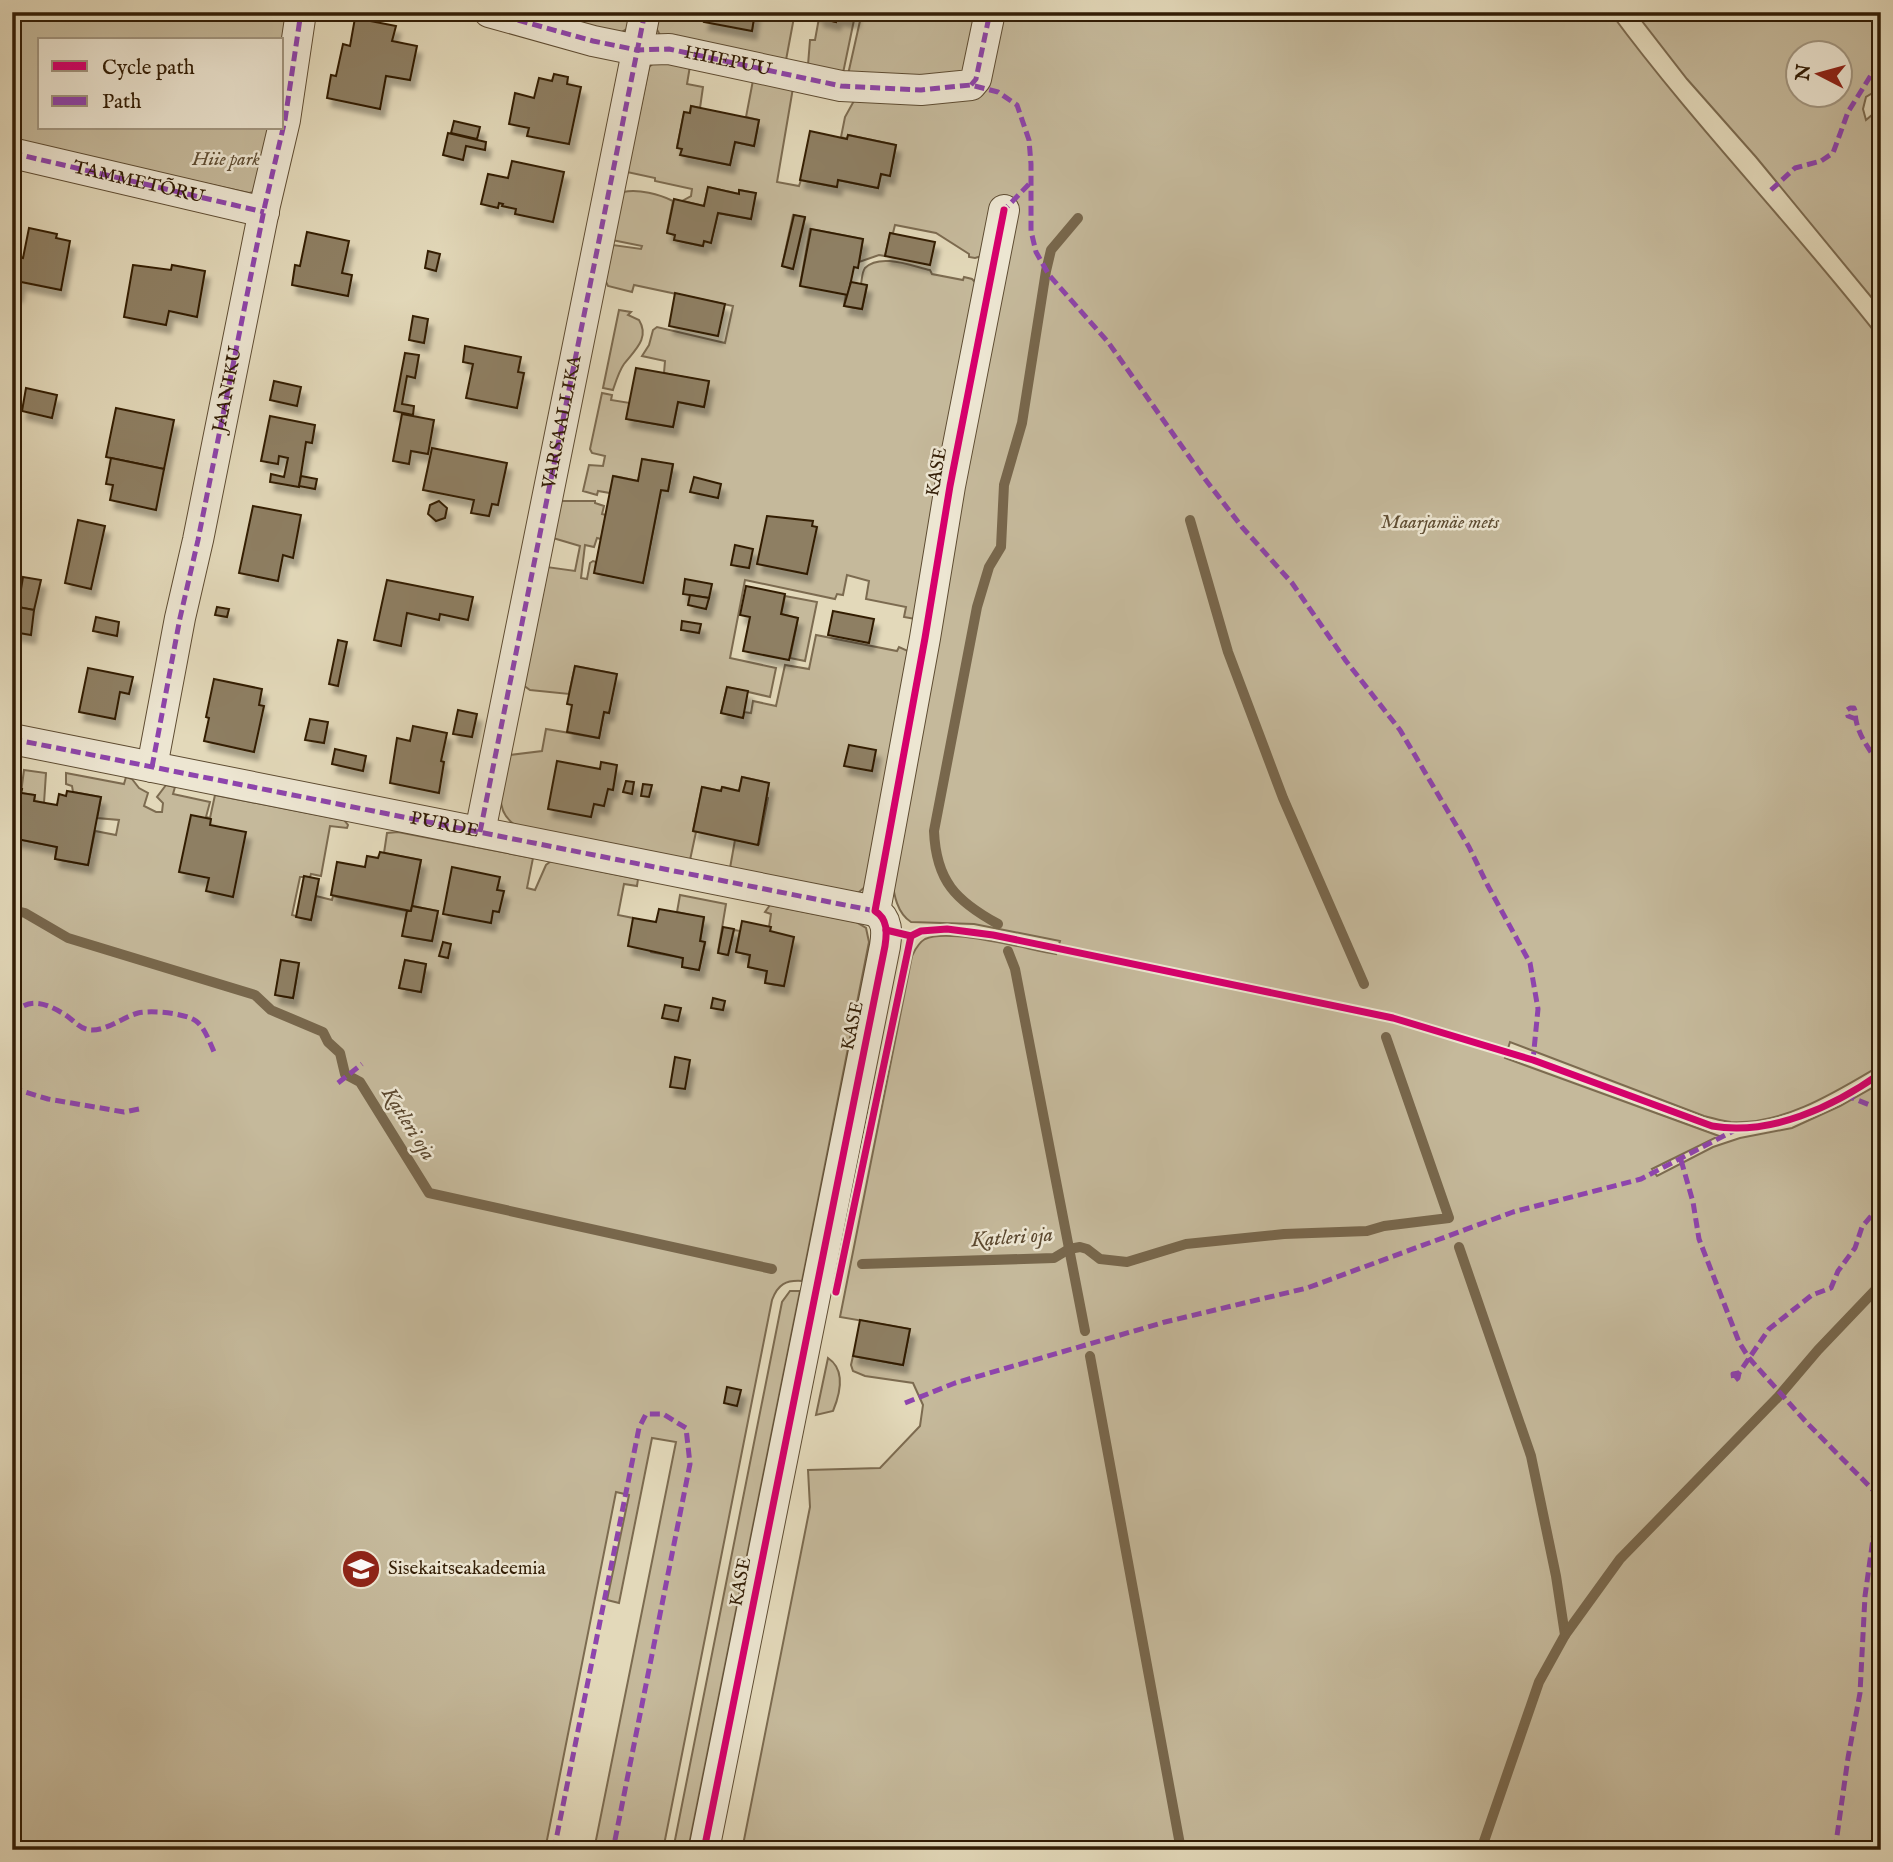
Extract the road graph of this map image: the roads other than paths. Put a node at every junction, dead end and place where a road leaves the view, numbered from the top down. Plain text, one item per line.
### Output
1 (301, 12) edge
2 (489, 12) edge
3 (645, 12) edge
4 (990, 12) edge
5 (637, 50) junction
6 (284, 124) edge
7 (283, 130) edge
8 (12, 153) edge
9 (1004, 210) dead end
10 (264, 212) junction
11 (12, 739) edge
12 (152, 767) junction
13 (480, 832) junction
14 (875, 911) junction
15 (704, 1850) edge

1 - 6 street, JAANIKU
2 - 5 street, HIIEPUU
3 - 5 street, VARSAALLIKA
4 - 5 street, HIIEPUU
5 - 13 street, VARSAALLIKA
7 - 10 street, JAANIKU
8 - 10 street, TAMMETÕRU
9 - 14 street, KASE
10 - 12 street, JAANIKU
11 - 12 street, PURDE
12 - 13 street, PURDE
13 - 14 street, PURDE
14 - 15 street, KASE

